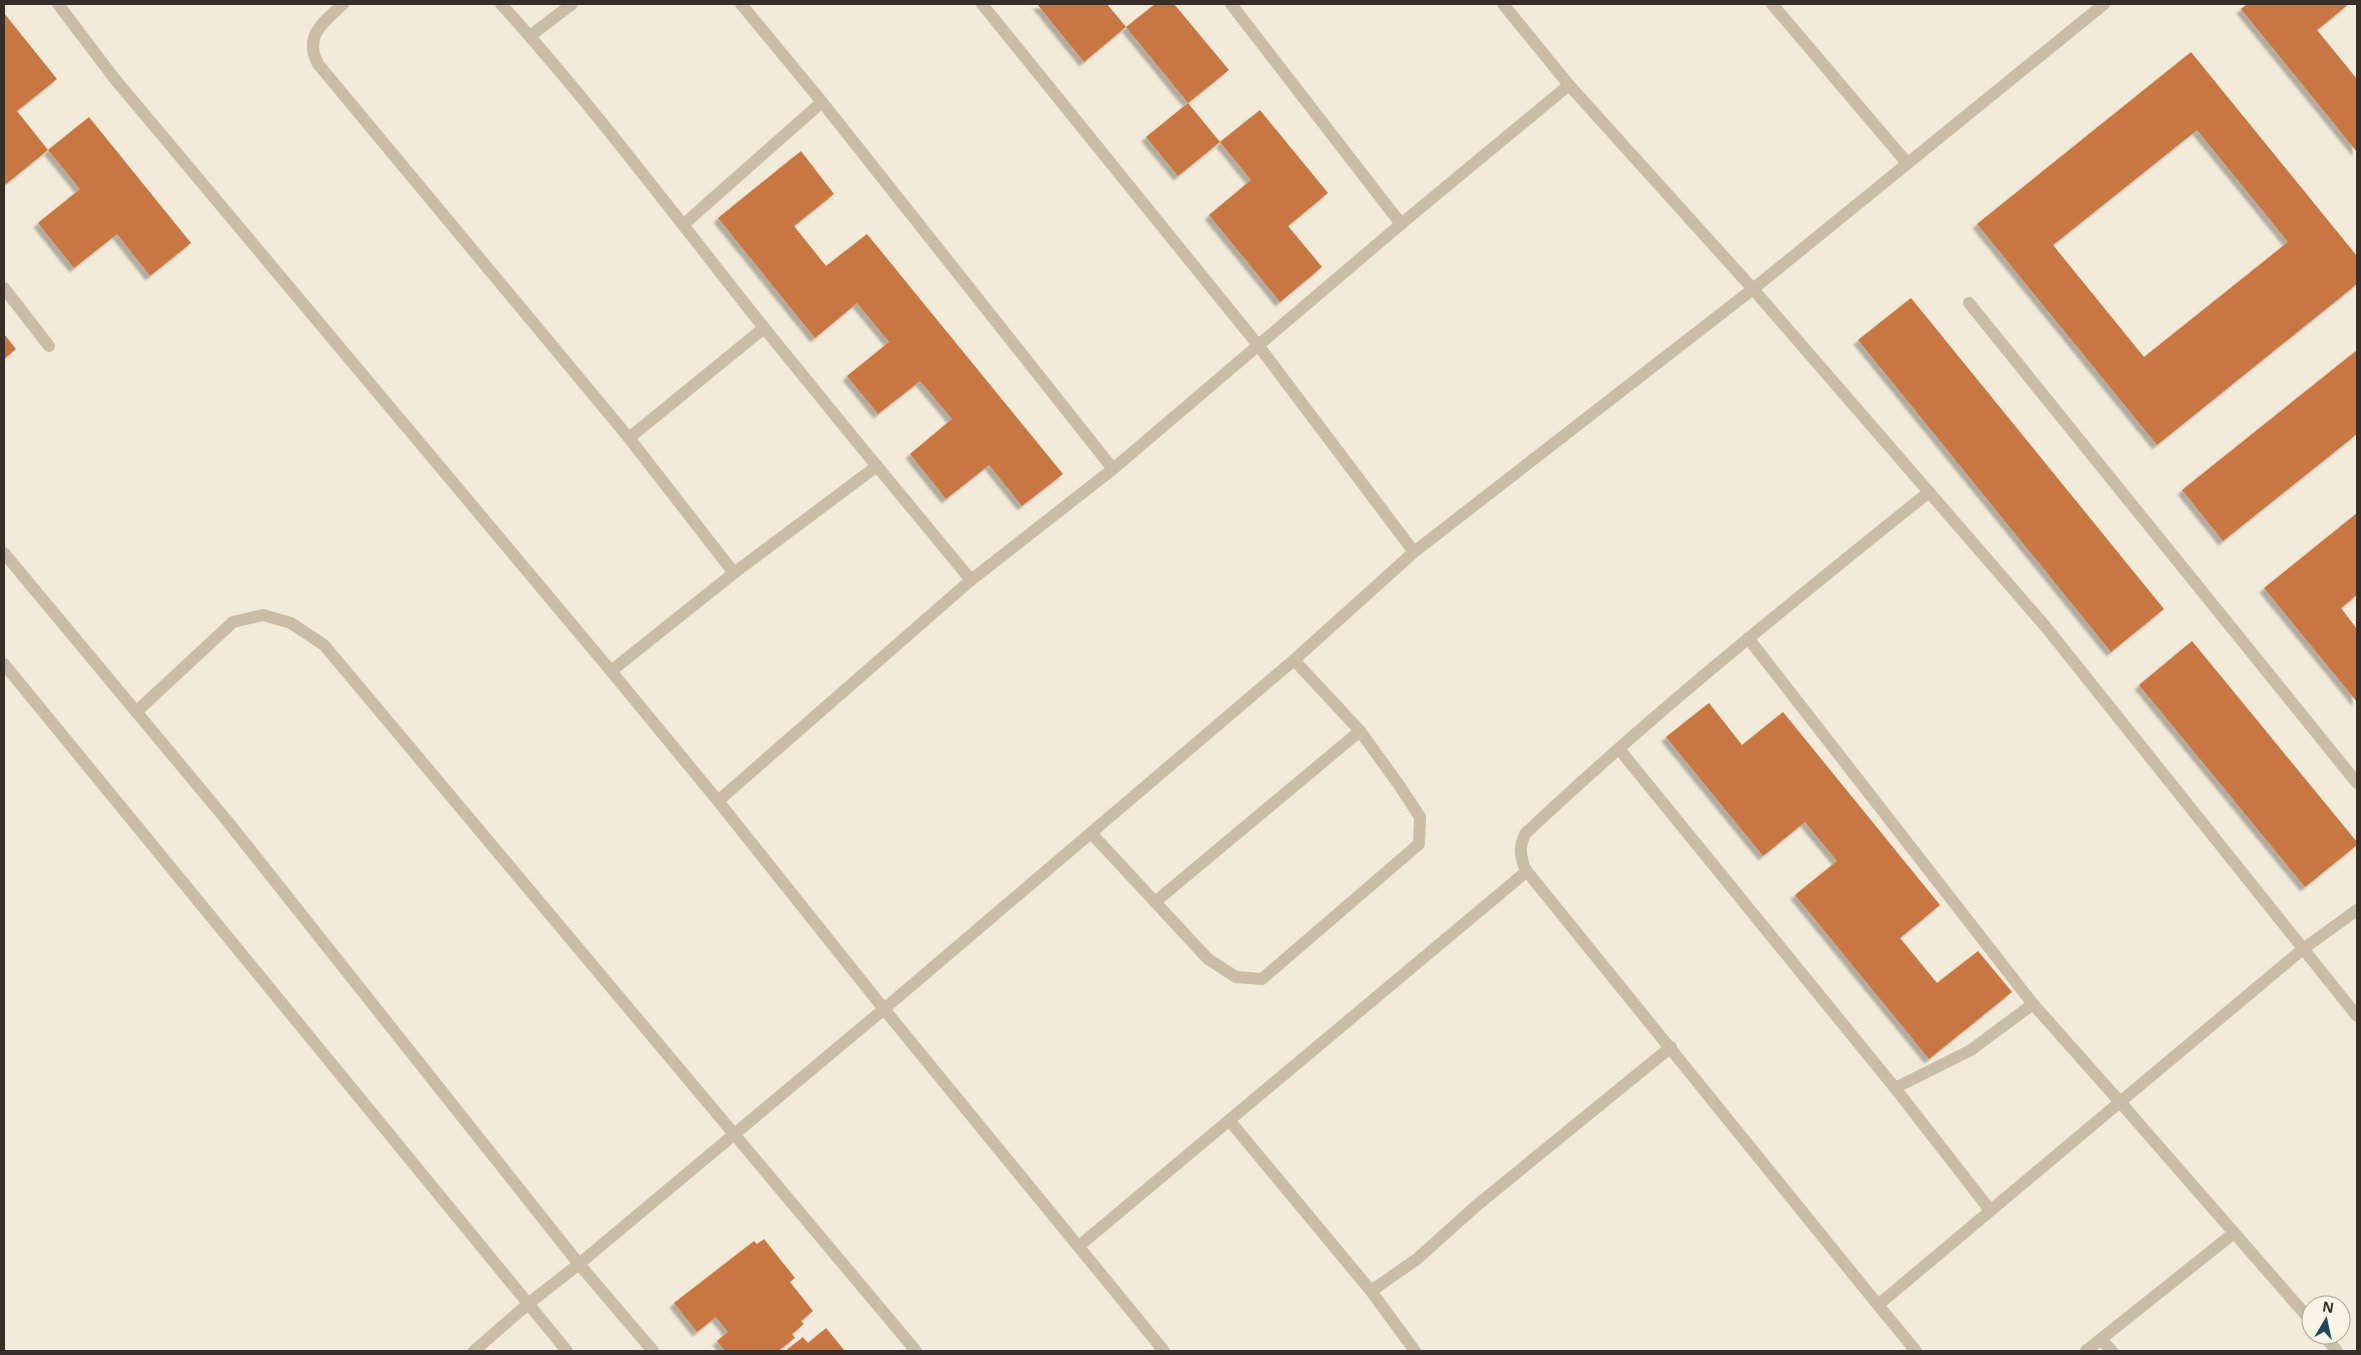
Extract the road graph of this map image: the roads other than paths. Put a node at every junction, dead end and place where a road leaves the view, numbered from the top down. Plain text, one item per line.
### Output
1 (58, 4) edge
2 (343, 4) edge
3 (501, 4) edge
4 (572, 4) edge
5 (741, 4) edge
6 (982, 4) edge
7 (1232, 4) edge
8 (1503, 4) edge
9 (1772, 4) edge
10 (2104, 4) edge
11 (530, 36) junction
12 (1569, 85) junction
13 (822, 102) junction
14 (1907, 163) junction
15 (684, 224) junction
16 (1401, 224) junction
17 (4, 288) edge
18 (1752, 289) junction
19 (1969, 303) dead end
20 (764, 328) junction
21 (1258, 345) junction
22 (50, 346) dead end
23 (629, 438) junction
24 (877, 466) junction
25 (1112, 469) junction
26 (1929, 492) junction
27 (1414, 552) junction
28 (4, 554) edge
29 (734, 573) junction
30 (971, 580) junction
31 (1748, 638) junction
32 (1294, 660) junction
33 (4, 664) edge
34 (611, 671) junction
35 (136, 712) junction
36 (1360, 730) junction
37 (1620, 749) junction
38 (2357, 783) edge
39 (718, 800) junction
40 (1091, 832) junction
41 (1527, 871) junction
42 (1155, 902) junction
43 (2357, 910) edge
44 (2303, 949) junction
45 (2033, 1004) junction
46 (884, 1009) junction
47 (2357, 1016) edge
48 (1671, 1047) junction
49 (1895, 1088) junction
50 (2120, 1102) junction
51 (1229, 1120) junction
52 (734, 1135) junction
53 (1990, 1210) junction
54 (2234, 1233) junction
55 (1079, 1246) junction
56 (580, 1264) junction
57 (1372, 1291) junction
58 (528, 1304) junction
59 (1878, 1305) junction
60 (2301, 1310) edge
61 (2101, 1339) junction
62 (474, 1351) edge
63 (567, 1351) edge
64 (653, 1351) edge
65 (916, 1351) edge
66 (1164, 1351) edge
67 (1415, 1351) edge
68 (1916, 1351) edge
69 (2086, 1351) edge
70 (2112, 1351) edge

1 - 34 street
2 - 23 street
3 - 11 street
4 - 11 street
5 - 13 street
6 - 21 street
7 - 16 street
8 - 12 street
9 - 14 street
10 - 14 street
11 - 15 street
12 - 16 street
12 - 18 street
13 - 15 street
13 - 25 street
14 - 18 street
15 - 20 street
16 - 21 street
17 - 22 street
18 - 26 street
18 - 27 street
19 - 38 street
20 - 23 street
20 - 24 street
21 - 25 street
21 - 27 street
23 - 29 street
24 - 29 street
24 - 30 street
25 - 30 street
26 - 31 street
26 - 44 street
27 - 32 street
28 - 35 street
29 - 34 street
30 - 39 street
31 - 37 street
31 - 45 street
32 - 36 street
32 - 40 street
33 - 58 street
34 - 39 street
35 - 52 street
35 - 56 street
36 - 42 street
36 - 42 street
37 - 41 street
37 - 49 street
39 - 46 street
40 - 42 street
40 - 46 street
41 - 48 street
41 - 51 street
43 - 44 street
44 - 47 street
44 - 50 street
45 - 49 street
45 - 50 street
46 - 52 street
46 - 55 street
48 - 57 street
48 - 59 street
49 - 53 street
50 - 53 street
50 - 54 street
51 - 55 street
51 - 57 street
52 - 56 street
52 - 65 street
53 - 59 street
54 - 60 street
54 - 61 street
55 - 66 street
56 - 58 street
56 - 64 street
57 - 67 street
58 - 62 street
58 - 63 street
59 - 68 street
61 - 69 street
61 - 70 street

